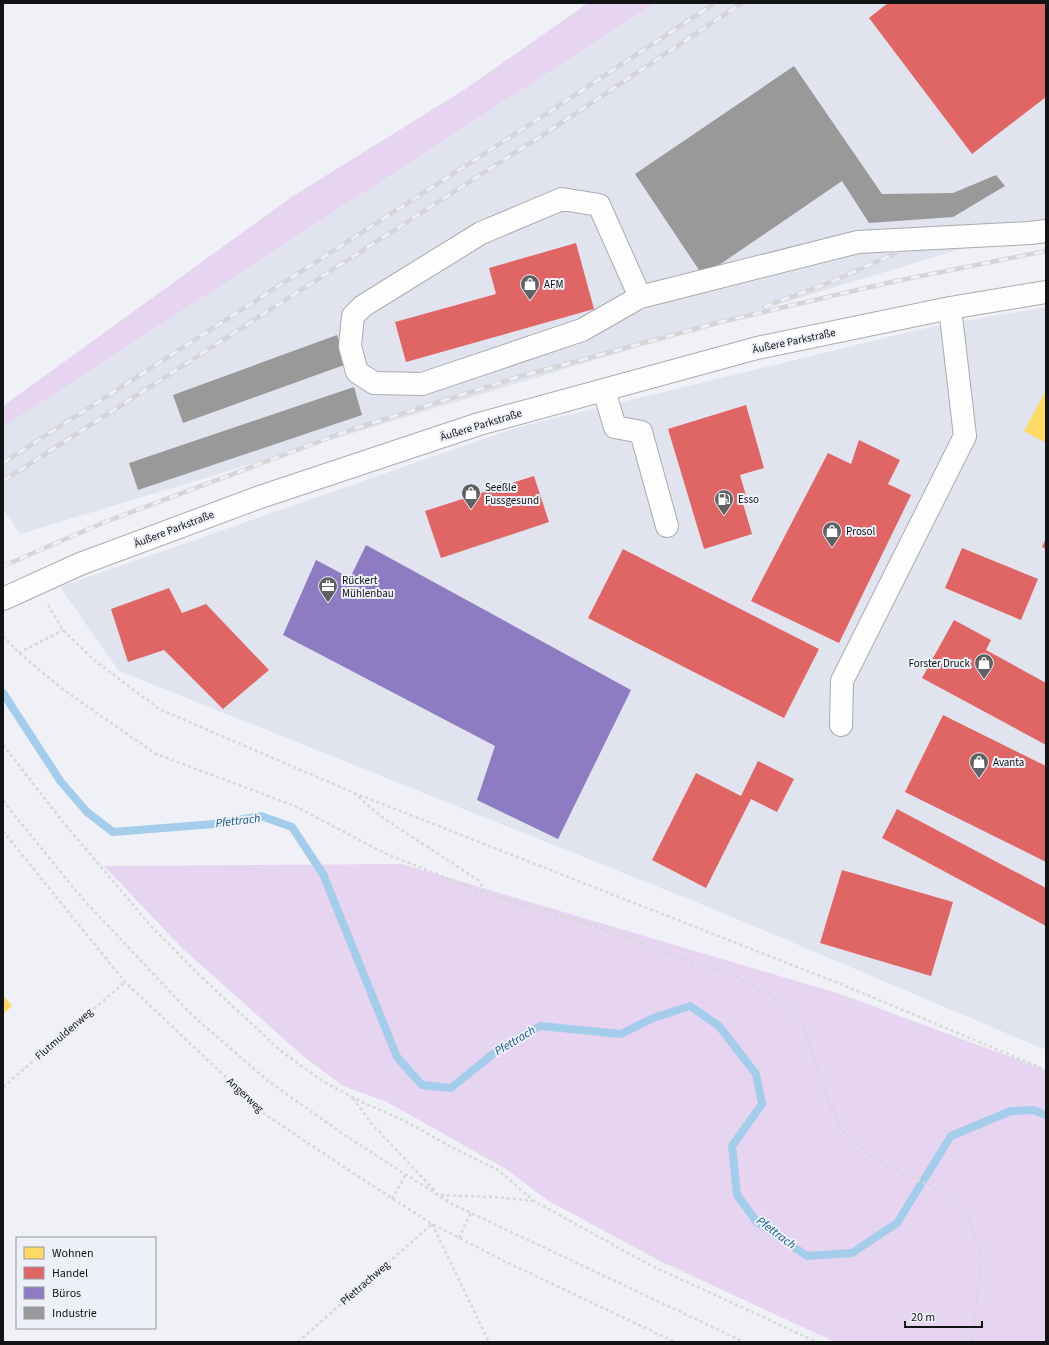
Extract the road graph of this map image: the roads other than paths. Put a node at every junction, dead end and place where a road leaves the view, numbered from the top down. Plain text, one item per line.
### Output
1 (1046, 231) edge
2 (1046, 292) edge
3 (640, 297) junction
4 (950, 308) junction
5 (604, 390) junction
6 (667, 526) dead end
7 (3, 599) edge
8 (840, 725) dead end

1 - 3 street
2 - 4 street, Äußere Parkstraße
3 - 3 street
4 - 5 street, Äußere Parkstraße
4 - 8 street
5 - 6 street
5 - 7 street, Äußere Parkstraße

